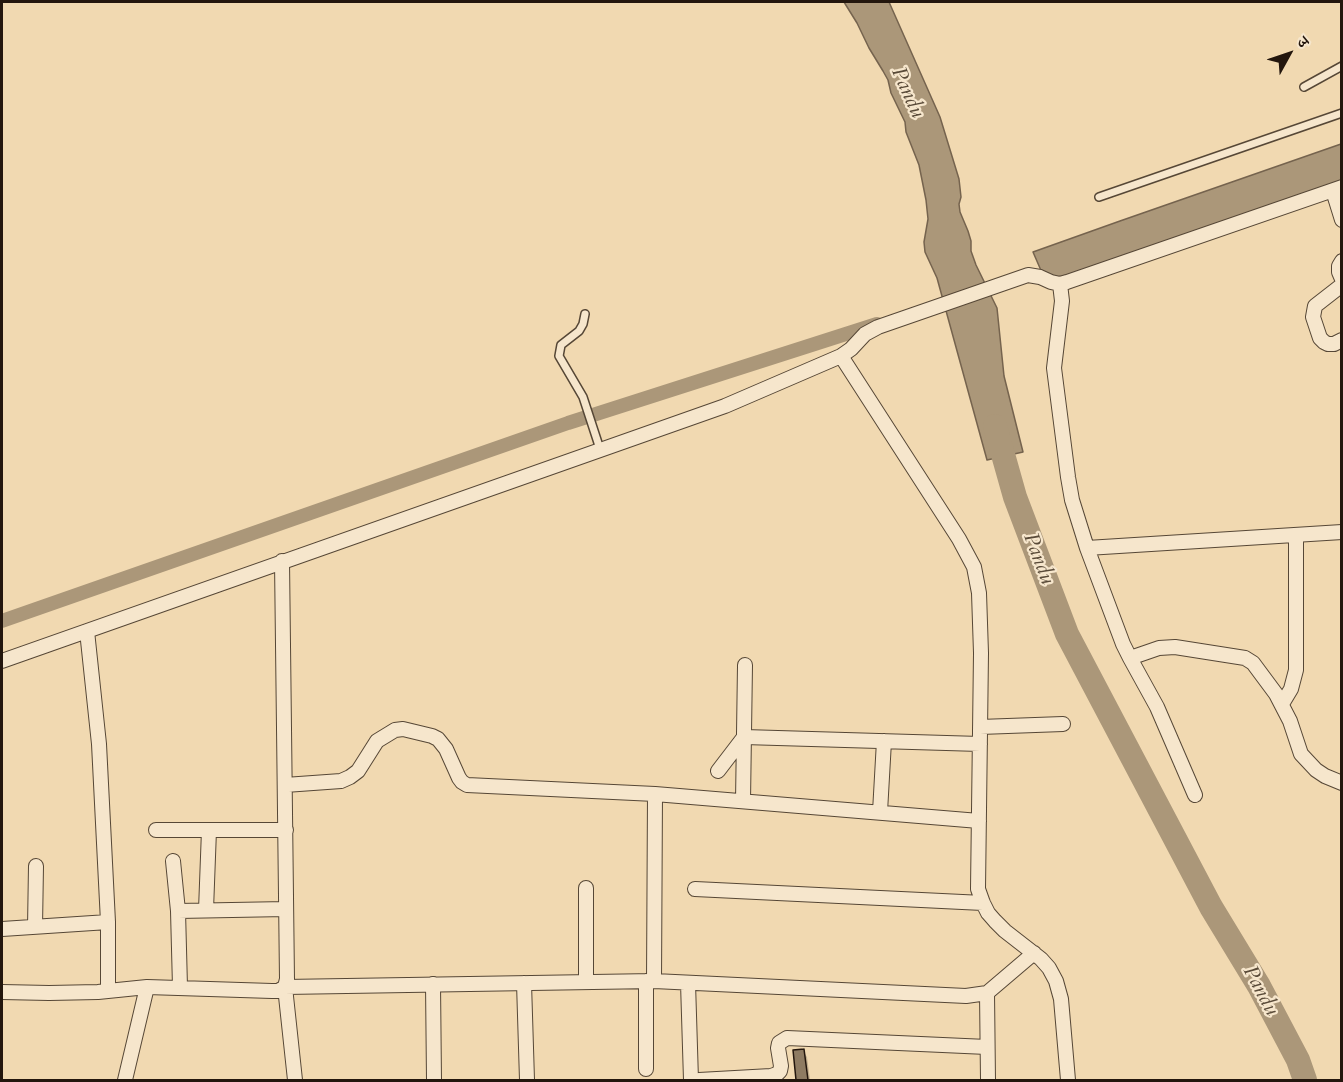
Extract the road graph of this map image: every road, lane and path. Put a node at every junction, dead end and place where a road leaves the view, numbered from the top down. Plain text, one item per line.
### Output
1 (1341, 66) edge
2 (1304, 87) dead end
3 (1341, 113) edge
4 (1337, 189) edge
5 (1099, 197) dead end
6 (1341, 220) edge
7 (1060, 284) junction
8 (1341, 285) edge
9 (585, 315) dead end
10 (1341, 340) edge
11 (841, 356) junction
12 (598, 444) junction
13 (1341, 532) edge
14 (1296, 535) junction
15 (1087, 548) junction
16 (282, 561) junction
17 (87, 631) junction
18 (1130, 658) junction
19 (2, 661) edge
20 (746, 665) dead end
21 (1282, 704) junction
22 (1063, 724) dead end
23 (980, 727) junction
24 (744, 737) junction
25 (884, 741) junction
26 (980, 744) junction
27 (718, 771) dead end
28 (1341, 783) edge
29 (285, 785) junction
30 (655, 794) junction
31 (1195, 795) dead end
32 (743, 801) junction
33 (880, 812) junction
34 (979, 821) junction
35 (156, 830) dead end
36 (210, 830) junction
37 (286, 830) junction
38 (173, 861) dead end
39 (36, 866) dead end
40 (586, 888) dead end
41 (695, 890) dead end
42 (983, 903) junction
43 (286, 909) junction
44 (206, 910) junction
45 (178, 911) junction
46 (108, 922) junction
47 (35, 927) junction
48 (2, 928) edge
49 (1034, 953) junction
50 (650, 981) junction
51 (586, 982) junction
52 (524, 983) junction
53 (688, 983) junction
54 (433, 984) junction
55 (147, 987) junction
56 (180, 987) junction
57 (285, 987) junction
58 (108, 991) junction
59 (2, 992) edge
60 (987, 993) junction
61 (987, 1047) junction
62 (646, 1069) dead end
63 (125, 1080) edge
64 (295, 1080) edge
65 (434, 1080) edge
66 (527, 1080) edge
67 (691, 1080) edge
68 (699, 1080) edge
69 (988, 1080) edge
70 (1068, 1080) edge

1 - 2 lane
3 - 5 lane
4 - 6 street
4 - 7 street
7 - 11 street
7 - 15 street
8 - 10 street
9 - 12 lane
11 - 12 street
11 - 23 street
12 - 16 street
13 - 14 street
14 - 15 street
14 - 21 street
15 - 18 street
16 - 17 street
16 - 29 street
17 - 19 street
17 - 46 street
18 - 21 street
18 - 31 street
20 - 24 street
21 - 28 street
22 - 23 street
23 - 26 street
24 - 25 street
24 - 27 street
24 - 32 street
25 - 26 street
25 - 33 street
26 - 34 street
29 - 30 street
29 - 37 street
30 - 32 street
30 - 50 street
32 - 33 street
33 - 34 street
34 - 42 street
35 - 36 street
36 - 37 street
36 - 44 street
37 - 43 street
38 - 45 street
39 - 47 street
40 - 51 street
41 - 42 street
42 - 49 street
43 - 44 street
43 - 57 street
44 - 45 street
45 - 56 street
46 - 47 street
46 - 58 street
47 - 48 street
49 - 60 street
49 - 70 street
50 - 51 street
50 - 53 street
50 - 62 street
51 - 52 street
52 - 54 street
52 - 66 street
53 - 60 street
53 - 67 street
54 - 57 street
54 - 65 street
55 - 56 street
55 - 58 street
55 - 63 street
56 - 57 street
57 - 64 street
58 - 59 street
60 - 61 street
61 - 68 street
61 - 69 street

